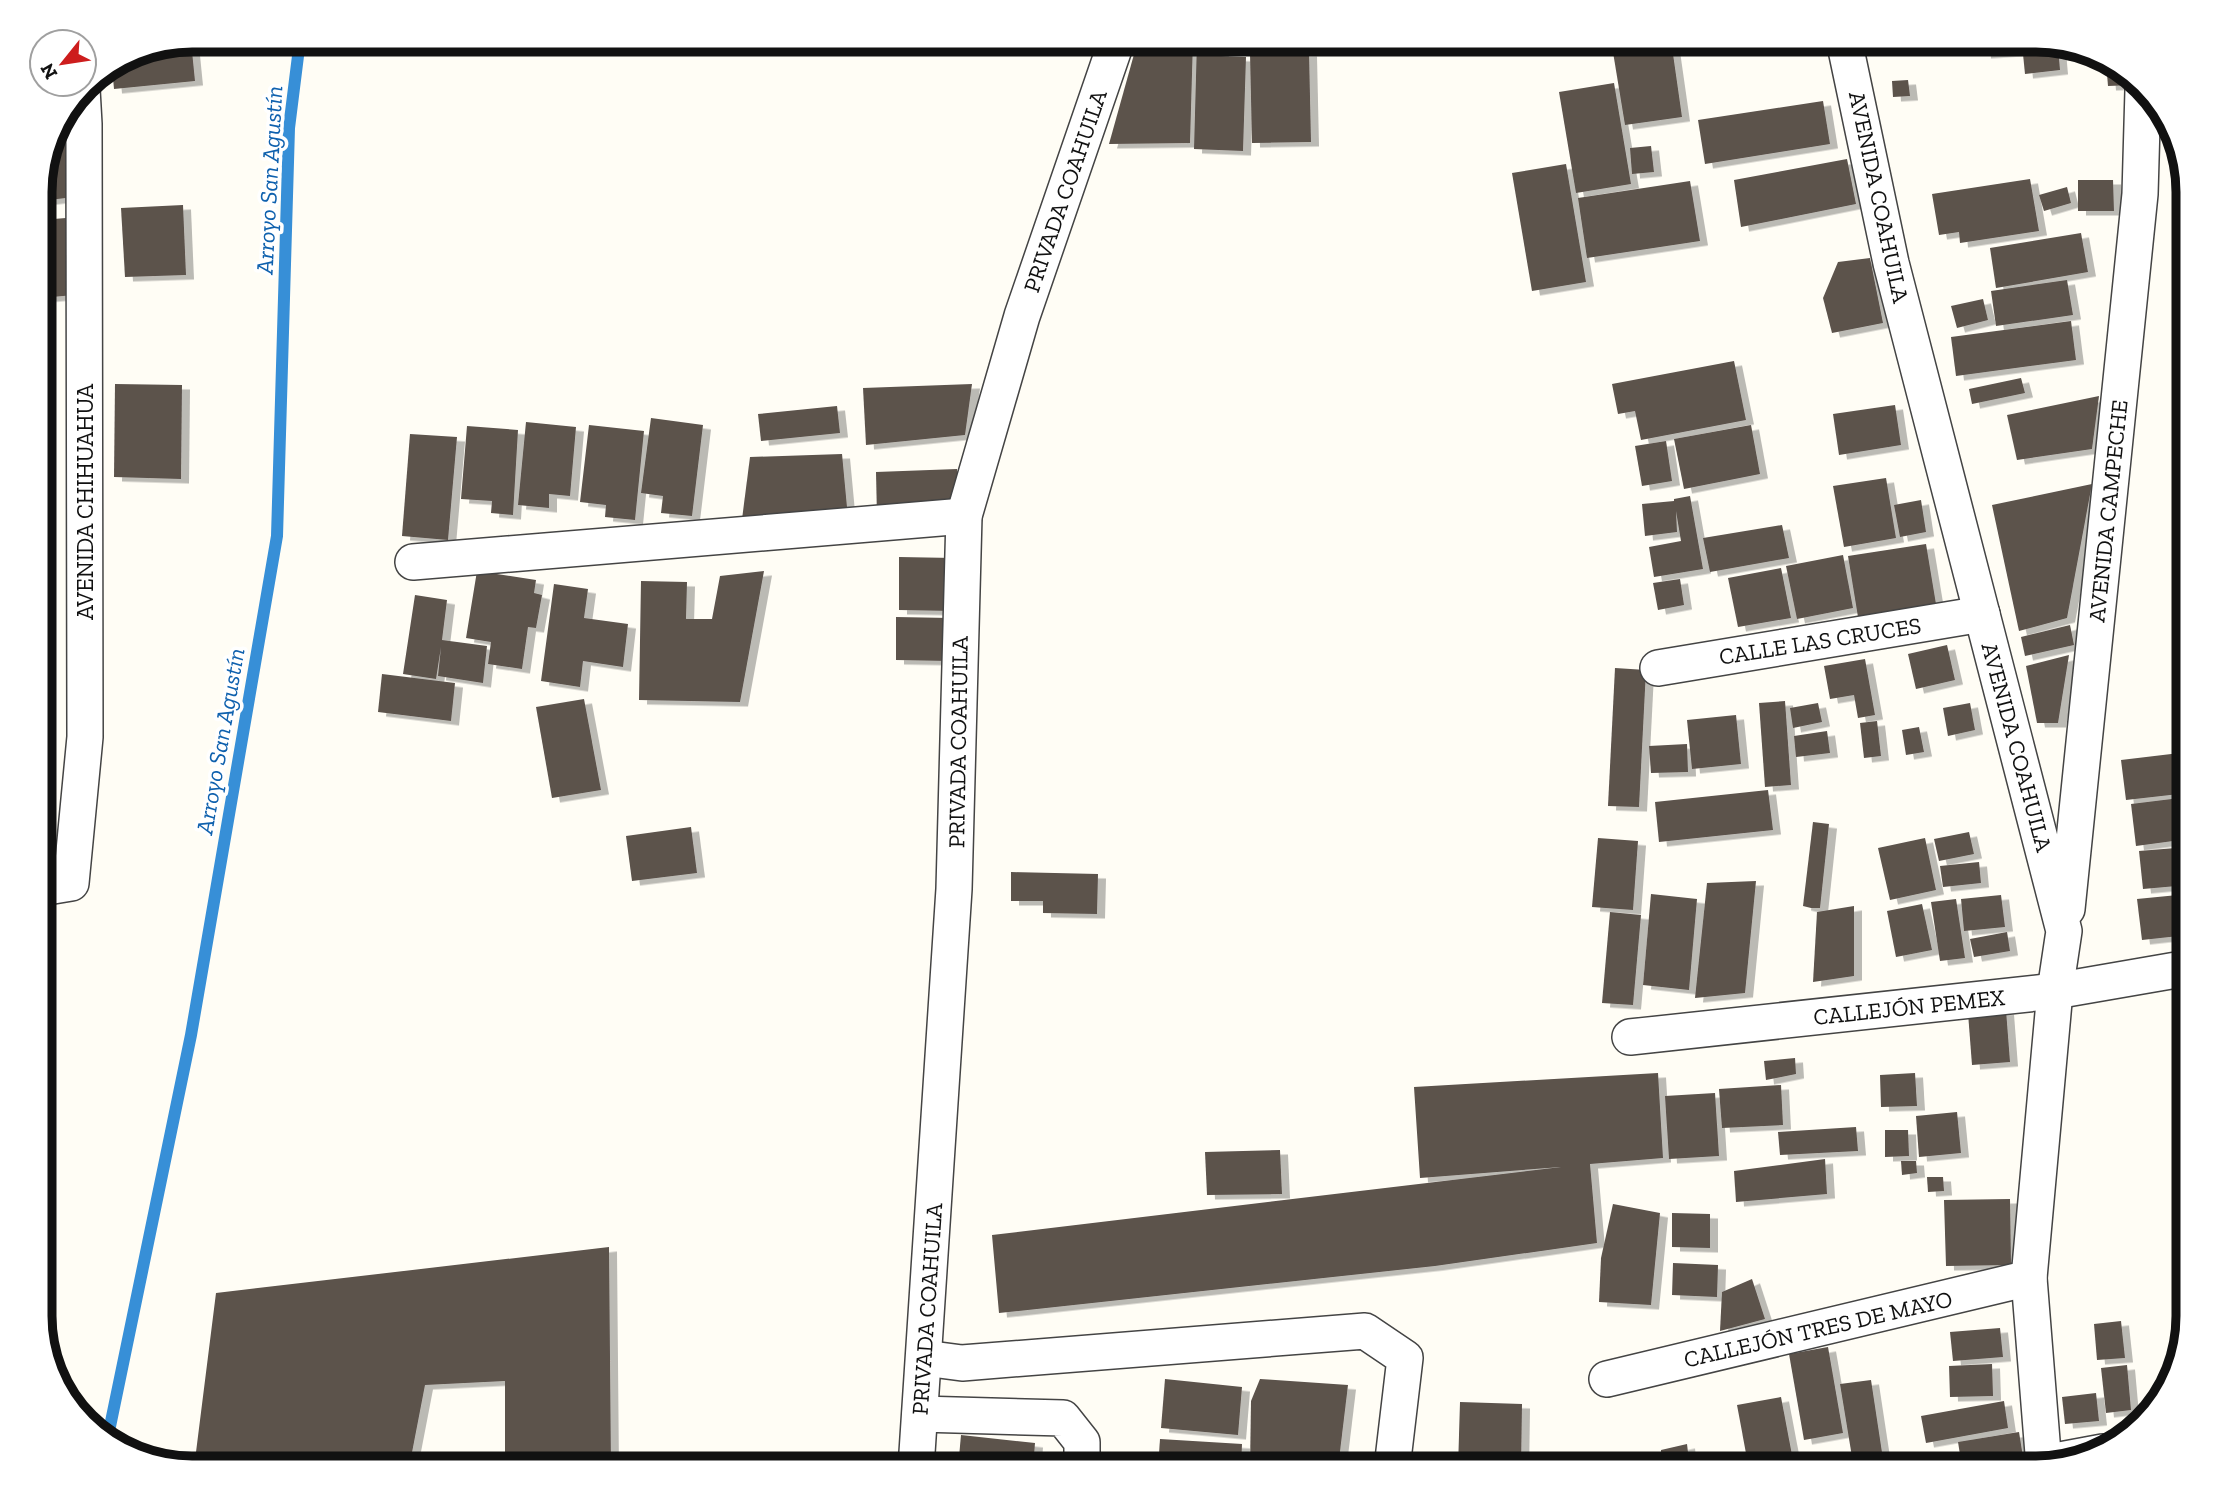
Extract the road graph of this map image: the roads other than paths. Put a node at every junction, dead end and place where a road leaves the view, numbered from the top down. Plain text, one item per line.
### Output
1 (1113, 52) edge
2 (1847, 52) edge
3 (2143, 103) edge
4 (69, 127) edge
5 (964, 516) junction
6 (413, 562) dead end
7 (1982, 614) junction
8 (1658, 668) dead end
9 (53, 886) edge
10 (2064, 931) junction
11 (2176, 970) edge
12 (2055, 991) junction
13 (1630, 1037) dead end
14 (2029, 1278) junction
15 (924, 1358) junction
16 (1607, 1379) dead end
17 (920, 1414) junction
18 (2043, 1455) edge
19 (917, 1456) edge
20 (1082, 1456) edge
21 (1393, 1456) edge

1 - 5 street, PRIVADA COAHUILA
2 - 7 street, AVENIDA COAHUILA
3 - 10 street, AVENIDA CAMPECHE
4 - 9 street, AVENIDA CHIHUAHUA
5 - 6 street
5 - 15 street, PRIVADA COAHUILA
7 - 8 street, CALLE LAS CRUCES
7 - 10 street, AVENIDA COAHUILA
10 - 12 street, AVENIDA COAHUILA
11 - 12 street, CALLEJÓN PEMEX
12 - 13 street, CALLEJÓN PEMEX
12 - 14 street, AVENIDA COAHUILA
14 - 16 street, CALLEJÓN TRES DE MAYO
14 - 18 street, AVENIDA COAHUILA
15 - 17 street, PRIVADA COAHUILA
15 - 21 street
17 - 19 street, PRIVADA COAHUILA
17 - 20 street

